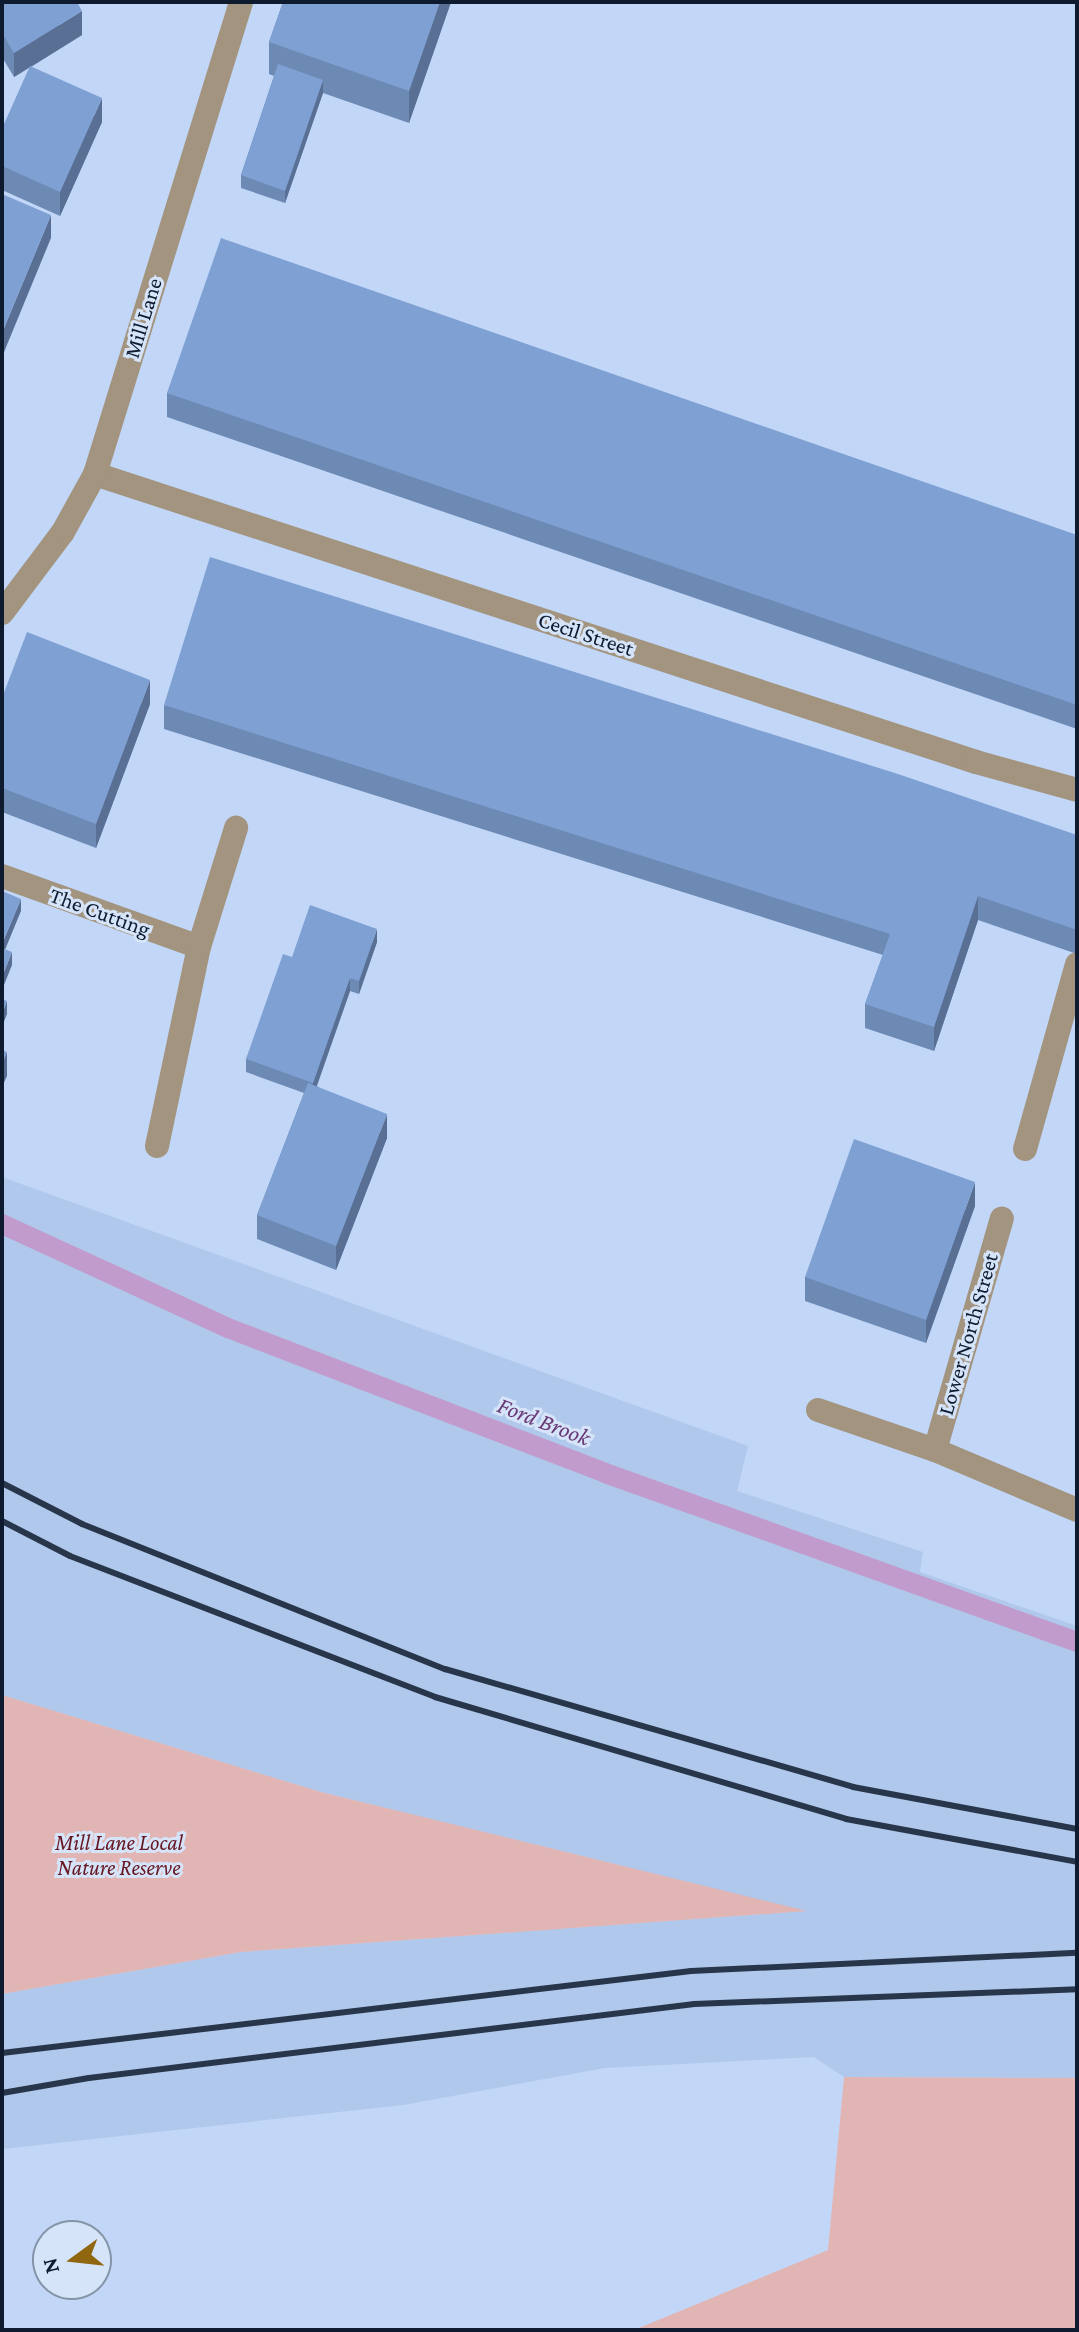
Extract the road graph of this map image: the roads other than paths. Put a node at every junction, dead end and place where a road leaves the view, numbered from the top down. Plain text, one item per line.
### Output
1 (241, 2) edge
2 (95, 474) junction
3 (2, 613) edge
4 (1077, 790) edge
5 (236, 828) dead end
6 (2, 876) edge
7 (199, 947) junction
8 (1077, 964) edge
9 (157, 1146) dead end
10 (1025, 1149) dead end
11 (1002, 1218) dead end
12 (818, 1410) dead end
13 (935, 1450) junction
14 (1077, 1510) edge

1 - 2 street, Mill Lane
2 - 3 street, Mill Lane
2 - 4 street, Cecil Street
5 - 7 street
6 - 7 street, The Cutting
7 - 9 street
8 - 10 street
11 - 13 street, Lower North Street
12 - 13 street
13 - 14 street

